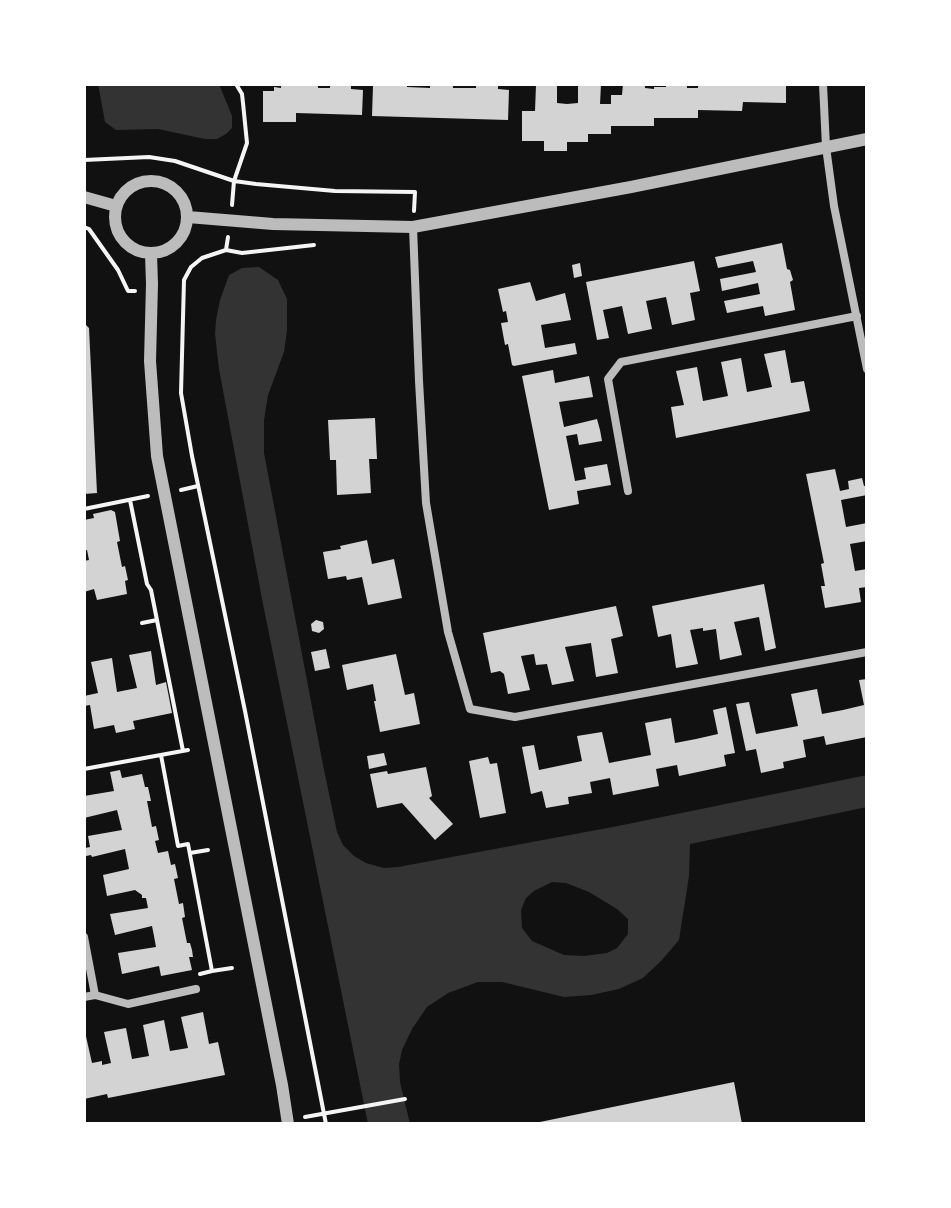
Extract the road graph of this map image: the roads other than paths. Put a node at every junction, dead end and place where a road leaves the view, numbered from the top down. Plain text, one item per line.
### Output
1 (823, 84) edge
2 (867, 139) edge
3 (826, 147) junction
4 (84, 197) edge
5 (116, 206) junction
6 (188, 217) junction
7 (413, 227) junction
8 (151, 254) junction
9 (857, 316) junction
10 (867, 369) edge
11 (628, 491) dead end
12 (867, 652) edge
13 (84, 937) edge
14 (196, 989) road end
15 (95, 995) junction
16 (84, 997) edge
17 (283, 1123) edge

1 - 3 street
2 - 3 street
3 - 7 street
3 - 9 street
4 - 5 street
5 - 6 street
5 - 8 street
6 - 7 street
6 - 8 street
7 - 12 street
8 - 17 street
9 - 10 street
9 - 11 street
13 - 15 street
14 - 15 street
15 - 16 street

